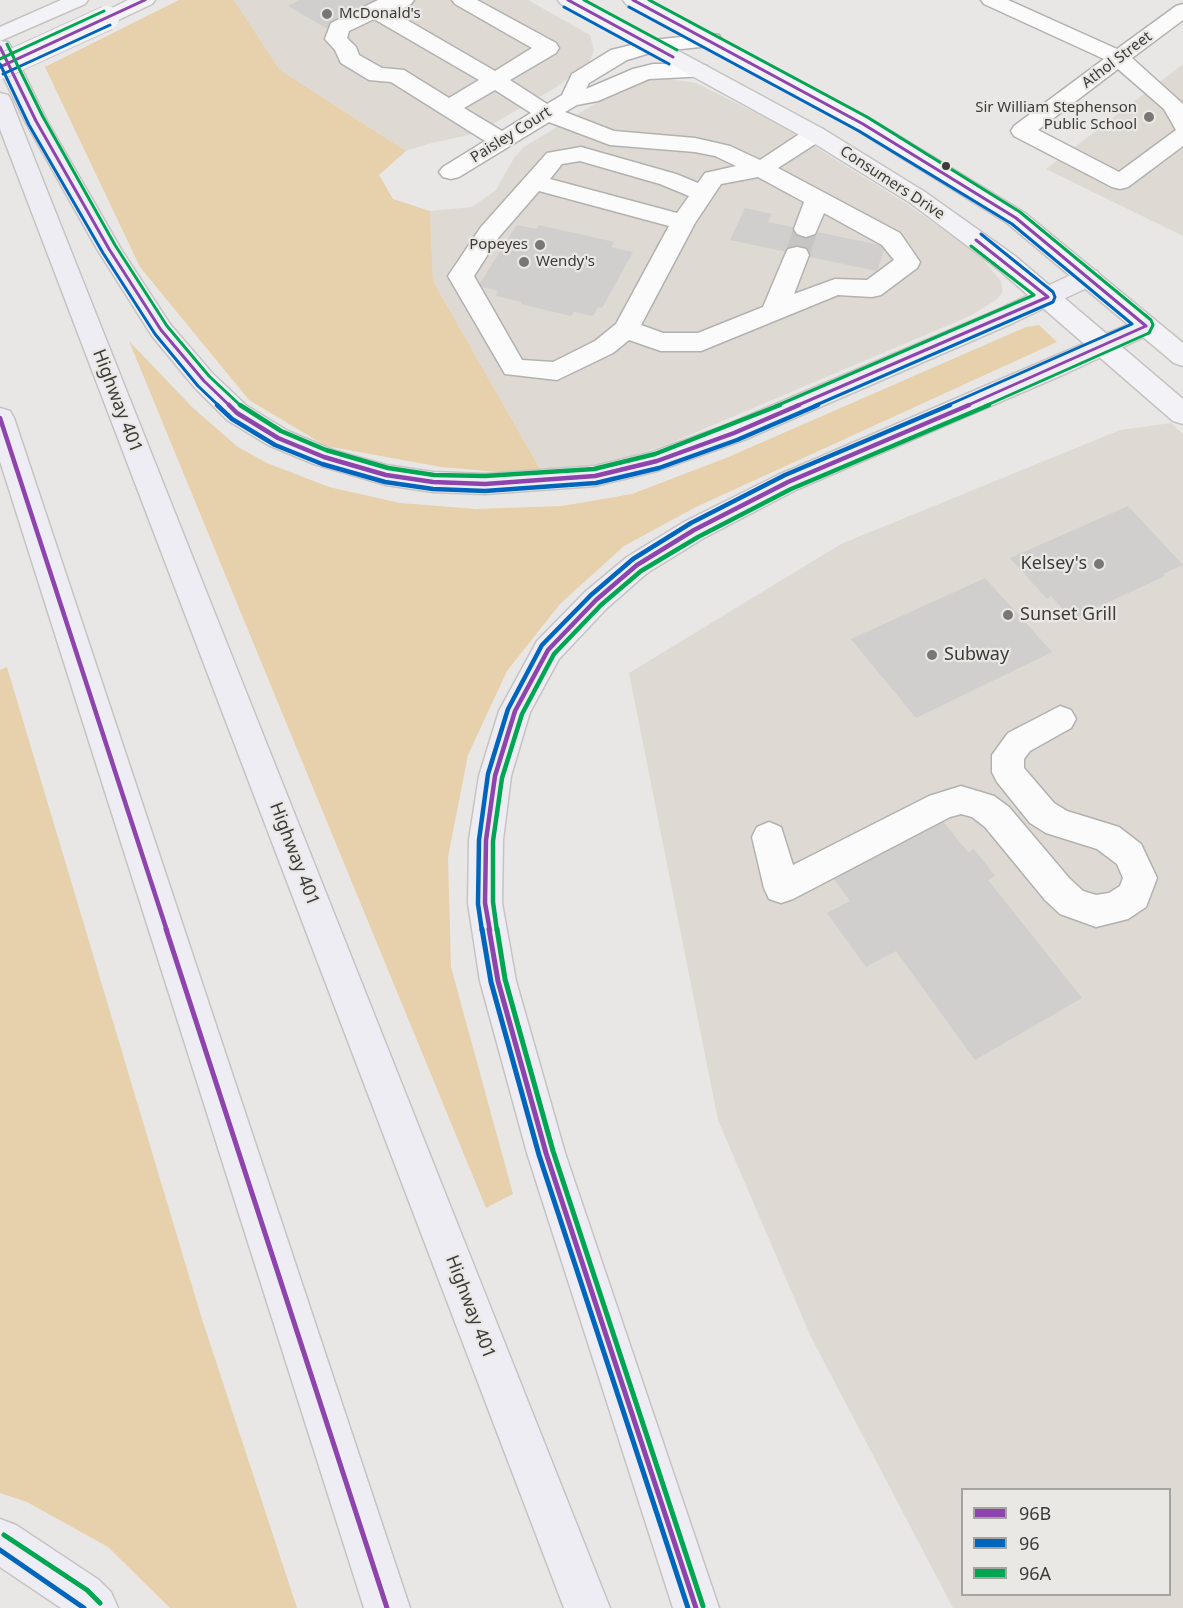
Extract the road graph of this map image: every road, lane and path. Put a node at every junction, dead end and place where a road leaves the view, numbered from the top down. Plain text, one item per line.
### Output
1 (78, 0) edge
2 (145, 0) edge
3 (394, 0) edge
4 (404, 0) edge
5 (462, 0) edge
6 (568, 0) edge
7 (633, 0) edge
8 (991, 0) edge
9 (1183, 10) edge
10 (0, 35) edge
11 (711, 40) junction
12 (652, 46) junction
13 (0, 47) edge
14 (1119, 58) junction
15 (0, 67) edge
16 (699, 71) junction
17 (493, 79) junction
18 (571, 99) junction
19 (0, 100) edge
20 (447, 109) junction
21 (546, 113) junction
22 (1183, 125) edge
23 (815, 134) junction
24 (1183, 135) edge
25 (501, 141) junction
26 (662, 143) junction
27 (761, 169) junction
28 (451, 172) dead end
29 (668, 179) junction
30 (534, 182) junction
31 (703, 193) junction
32 (817, 199) junction
33 (683, 222) junction
34 (806, 229) tunnel mouth
35 (797, 255) tunnel mouth
36 (1088, 277) junction
37 (1048, 297) junction
38 (774, 312) junction
39 (1146, 326) junction
40 (626, 329) junction
41 (1104, 344) junction
42 (1183, 357) edge
43 (1183, 414) edge
44 (0, 418) edge
45 (1060, 719) dead end
46 (769, 837) dead end
47 (0, 1540) edge
48 (95, 1608) edge
49 (387, 1608) edge
50 (587, 1608) edge
51 (696, 1608) edge

1 - 10 main road
2 - 15 main road, bridge
3 - 20 street
4 - 17 street
5 - 17 street
6 - 12 main road, Consumers Drive
7 - 11 main road, Consumers Drive
8 - 14 street
9 - 14 street, Athol Street
11 - 12 street, Paisley Court
11 - 36 main road, Consumers Drive
12 - 16 main road, Consumers Drive
12 - 18 street, Paisley Court
13 - 37 highway
14 - 22 street
14 - 24 street, Athol Street
16 - 18 street, Paisley Court
16 - 23 main road, Consumers Drive
17 - 20 street
17 - 21 street
18 - 21 street, Paisley Court
19 - 50 highway, Highway 401
20 - 25 street
21 - 25 street, Paisley Court
21 - 26 street
23 - 27 street
23 - 37 main road, Consumers Drive
25 - 28 street, Paisley Court
26 - 27 street
26 - 29 street
27 - 31 street
27 - 32 street
29 - 30 street
29 - 31 street
30 - 33 street
30 - 40 street
31 - 33 street
32 - 34 street
32 - 38 street
33 - 40 street
35 - 38 street
36 - 37 highway
36 - 39 main road, Consumers Drive
37 - 41 main road, Consumers Drive
38 - 40 street
39 - 41 highway
39 - 42 main road, Consumers Drive
41 - 43 main road, Consumers Drive
41 - 51 highway
44 - 49 highway
45 - 46 street
47 - 48 highway

